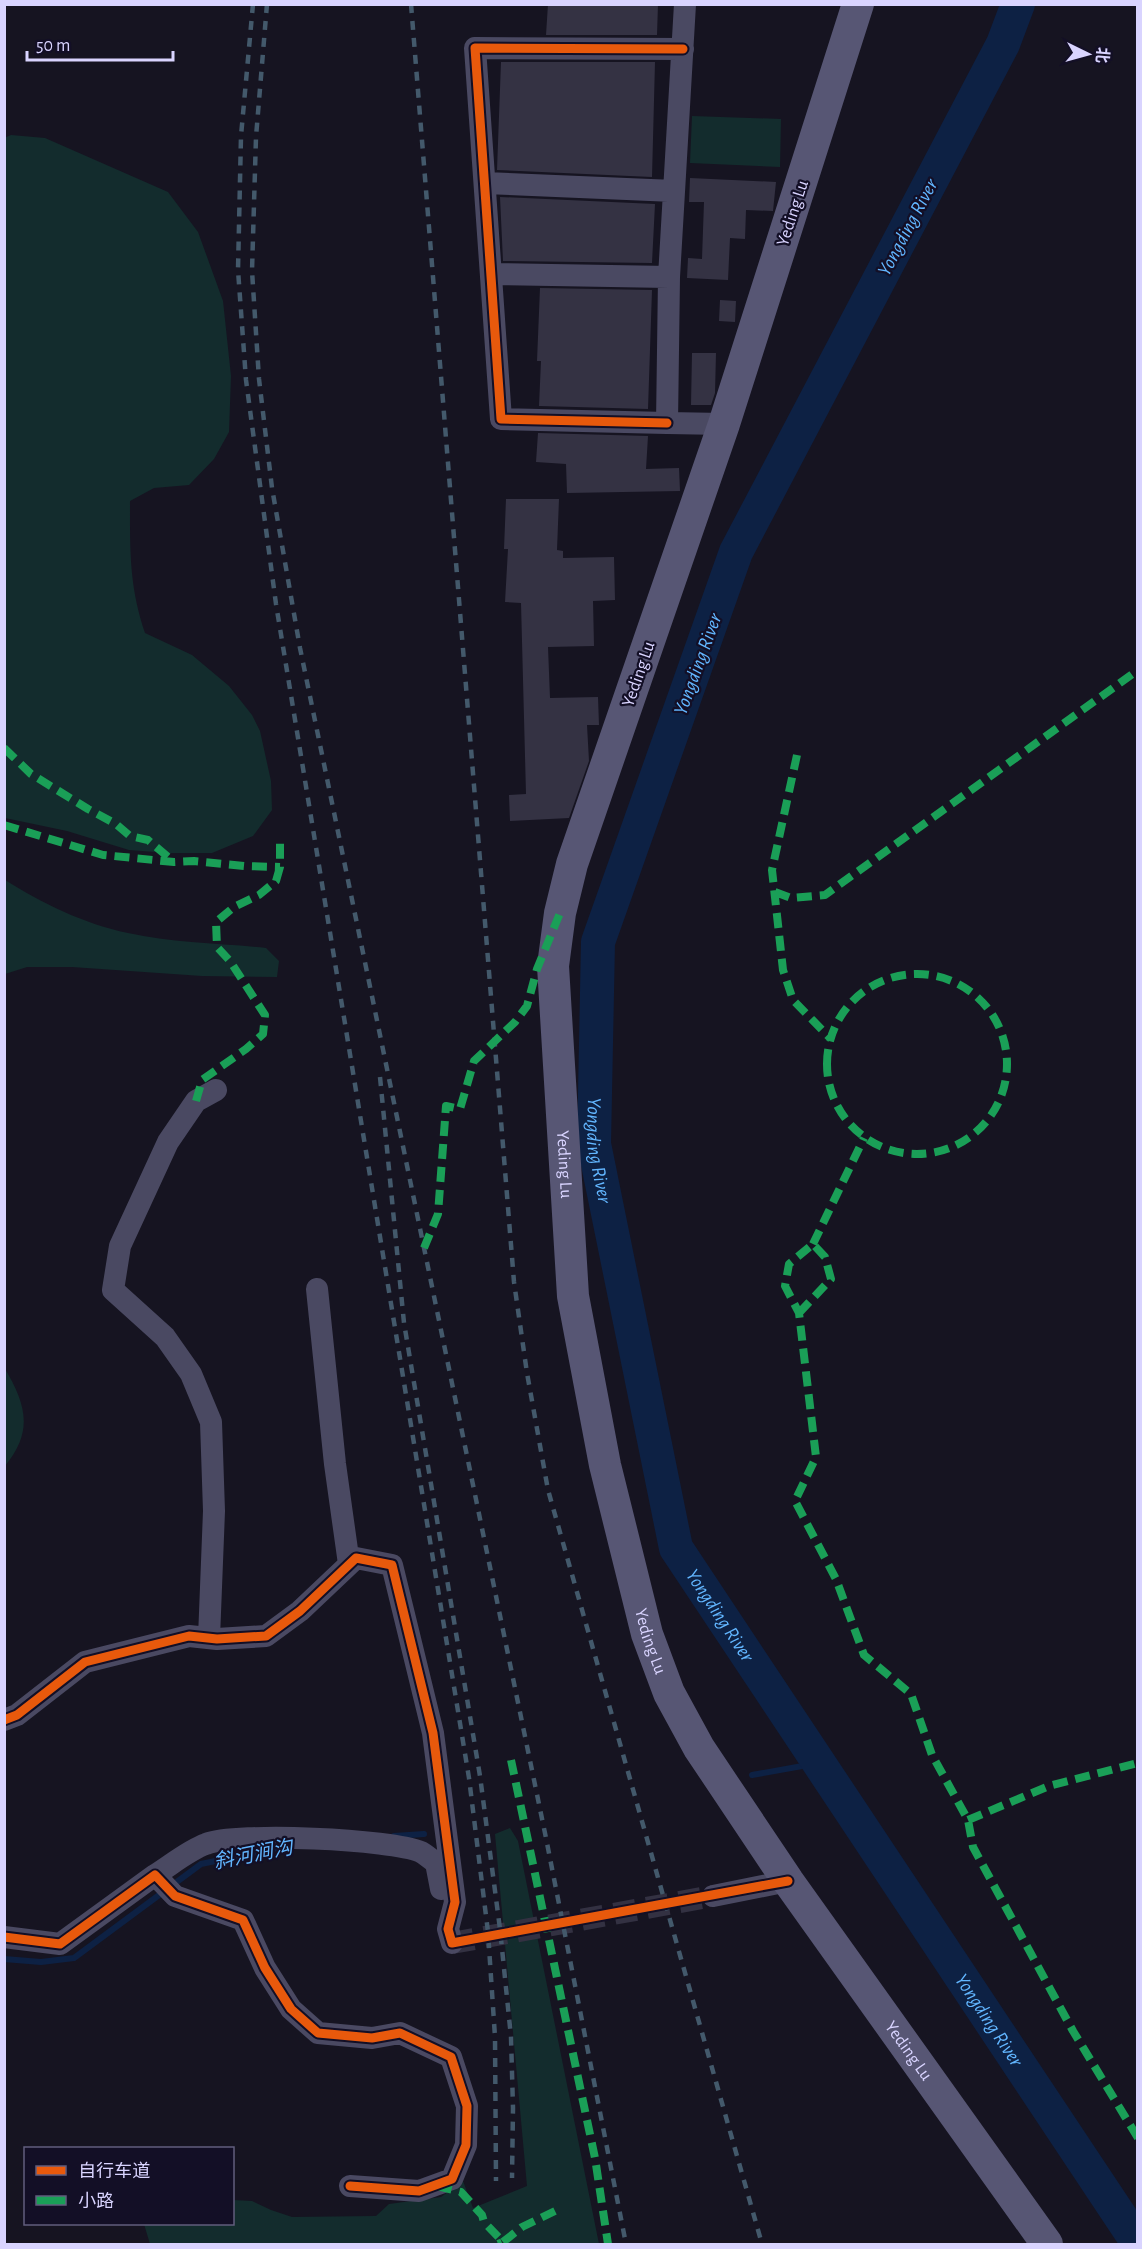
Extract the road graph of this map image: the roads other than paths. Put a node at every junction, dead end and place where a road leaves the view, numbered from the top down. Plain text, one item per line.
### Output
1 (685, 4) edge
2 (858, 4) edge
3 (683, 49) junction
4 (485, 183) junction
5 (674, 191) junction
6 (491, 274) junction
7 (669, 277) junction
8 (667, 423) junction
9 (724, 424) junction
10 (216, 1090) dead end
11 (317, 1289) dead end
12 (349, 1564) junction
13 (209, 1638) junction
14 (4, 1720) edge
15 (788, 1881) junction
16 (164, 1884) junction
17 (713, 1896) tunnel mouth
18 (4, 1937) edge
19 (350, 2186) dead end
20 (1047, 2244) edge

1 - 3 street
2 - 9 main road, Yeding Lu
3 - 4 street
3 - 5 street
4 - 5 street
4 - 6 street
5 - 7 street
6 - 7 street
6 - 8 street
7 - 8 street
8 - 9 street
9 - 15 main road, Yeding Lu
10 - 13 street
11 - 12 street
12 - 13 street
12 - 16 street
13 - 14 street
15 - 17 street
15 - 20 main road, Yeding Lu
16 - 18 street
16 - 19 street

